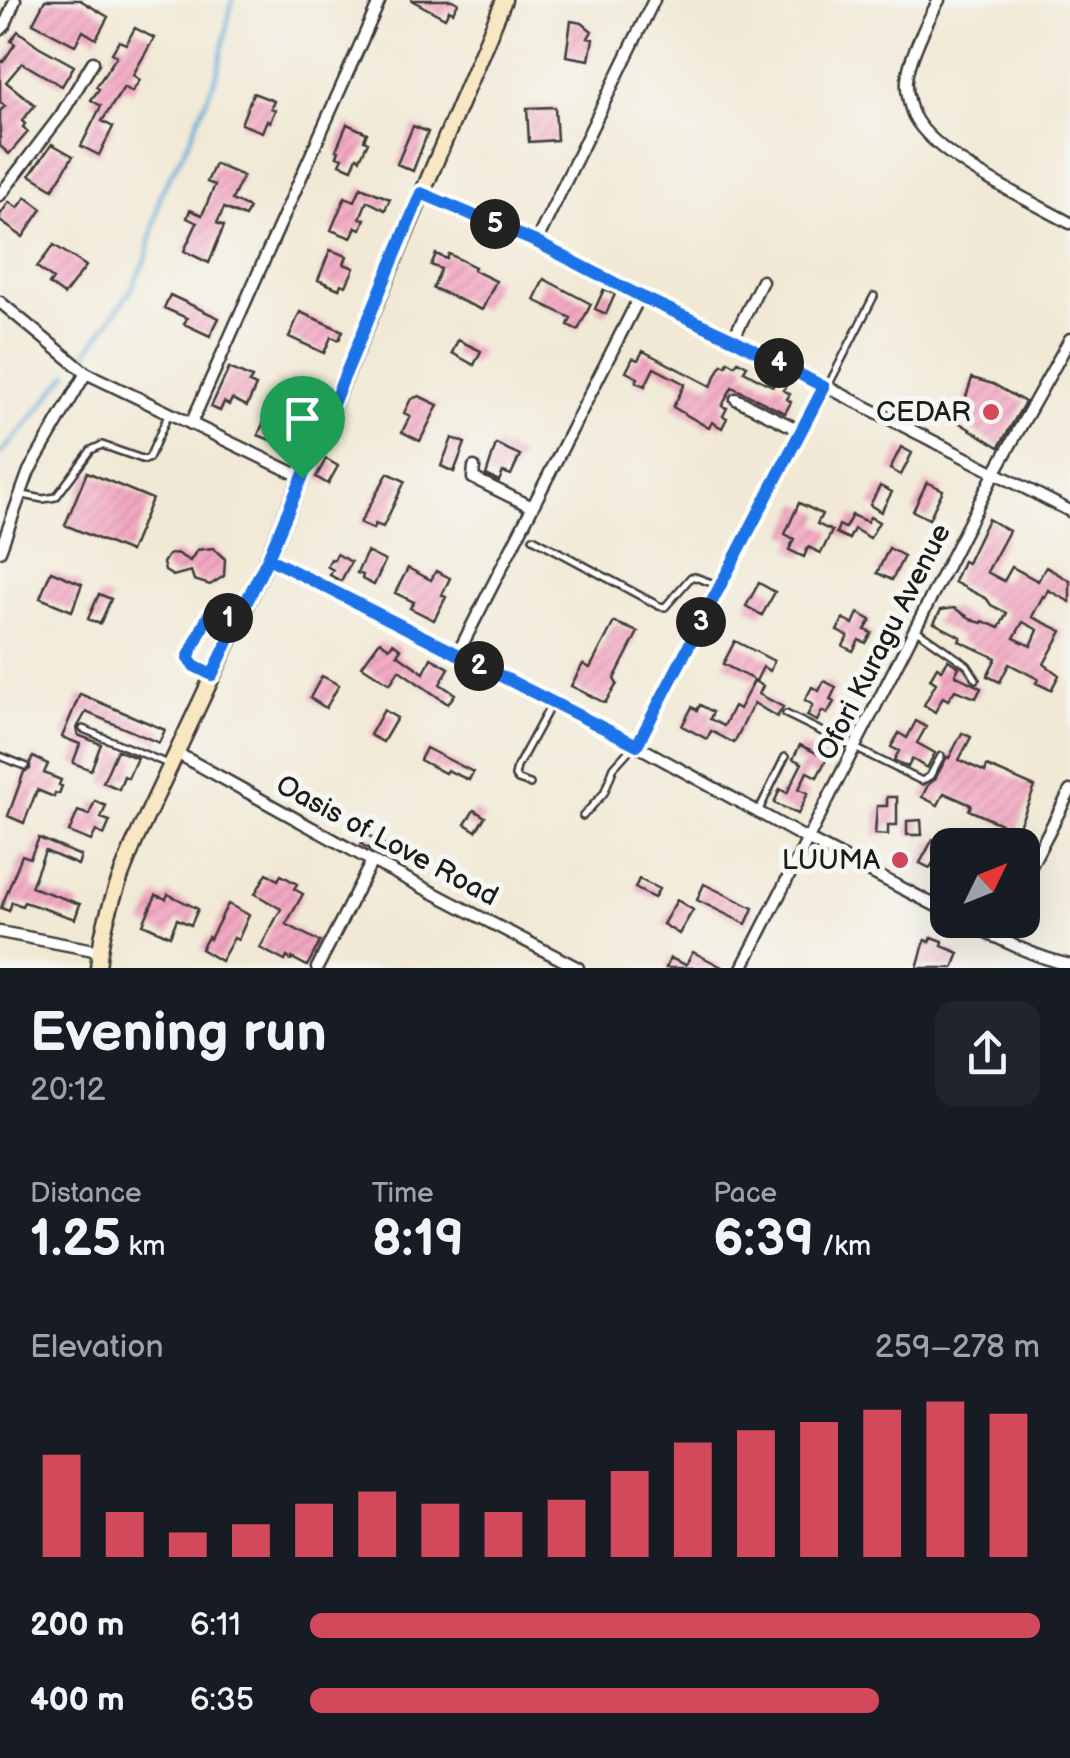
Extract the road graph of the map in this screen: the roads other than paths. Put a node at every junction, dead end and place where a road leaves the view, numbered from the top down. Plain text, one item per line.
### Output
1 (15, 0) edge
2 (380, 0) edge
3 (504, 0) edge
4 (654, 0) edge
5 (938, 0) edge
6 (0, 30) edge
7 (93, 62) dead end
8 (421, 193) junction
9 (0, 196) edge
10 (1070, 222) edge
11 (536, 242) junction
12 (762, 281) dead end
13 (640, 296) junction
14 (874, 296) dead end
15 (0, 302) edge
16 (1070, 338) edge
17 (733, 339) junction
18 (86, 372) junction
19 (826, 388) junction
20 (736, 399) dead end
21 (170, 413) junction
22 (191, 424) junction
23 (801, 431) junction
24 (474, 467) dead end
25 (996, 472) junction
26 (302, 478) junction
27 (20, 494) junction
28 (532, 508) junction
29 (1070, 511) edge
30 (533, 538) dead end
31 (0, 551) edge
32 (268, 558) junction
33 (720, 586) junction
34 (236, 621) junction
35 (916, 628) junction
36 (457, 655) junction
37 (212, 675) junction
38 (976, 678) dead end
39 (552, 703) junction
40 (786, 714) dead end
41 (83, 729) dead end
42 (636, 744) junction
43 (854, 749) junction
44 (0, 756) edge
45 (786, 756) dead end
46 (941, 756) dead end
47 (172, 758) junction
48 (25, 766) dead end
49 (530, 784) dead end
50 (1070, 791) edge
51 (758, 812) junction
52 (583, 816) dead end
53 (808, 840) junction
54 (1040, 848) edge
55 (372, 860) junction
56 (930, 903) edge
57 (0, 932) edge
58 (998, 938) edge
59 (99, 951) junction
60 (1070, 965) edge
61 (98, 968) edge
62 (316, 968) edge
63 (578, 968) edge
64 (742, 968) edge

1 - 6 street
2 - 22 street
3 - 8 street
4 - 11 street
5 - 10 street
7 - 9 street
8 - 11 street
8 - 26 street
11 - 13 street
12 - 17 street
13 - 17 street
13 - 28 street
14 - 19 lane
15 - 18 street
16 - 25 street, Ofori Kuragu Avenue
17 - 19 street
18 - 21 street
18 - 27 street
19 - 23 street
19 - 25 street
20 - 23 street
21 - 22 street
21 - 27 lane
22 - 26 street
23 - 33 street
24 - 28 street
25 - 29 street
25 - 35 street, Ofori Kuragu Avenue
26 - 32 street
27 - 31 street
28 - 36 street
30 - 33 lane
32 - 34 street
32 - 36 street
33 - 42 street
34 - 37 street
34 - 37 lane
35 - 38 lane
35 - 43 street, Ofori Kuragu Avenue
36 - 39 street
37 - 47 street
39 - 42 street
39 - 49 lane
40 - 43 lane
41 - 47 lane
42 - 51 street
42 - 52 lane
43 - 46 lane
43 - 53 street, Ofori Kuragu Avenue
44 - 48 lane
45 - 51 lane
47 - 55 street, Oasis of Love Road
47 - 59 street
50 - 54 street
51 - 53 street
53 - 56 street
53 - 64 street, Ofori Kuragu Avenue
55 - 62 street
55 - 63 street, Oasis of Love Road
57 - 59 street
58 - 60 street
59 - 61 street

